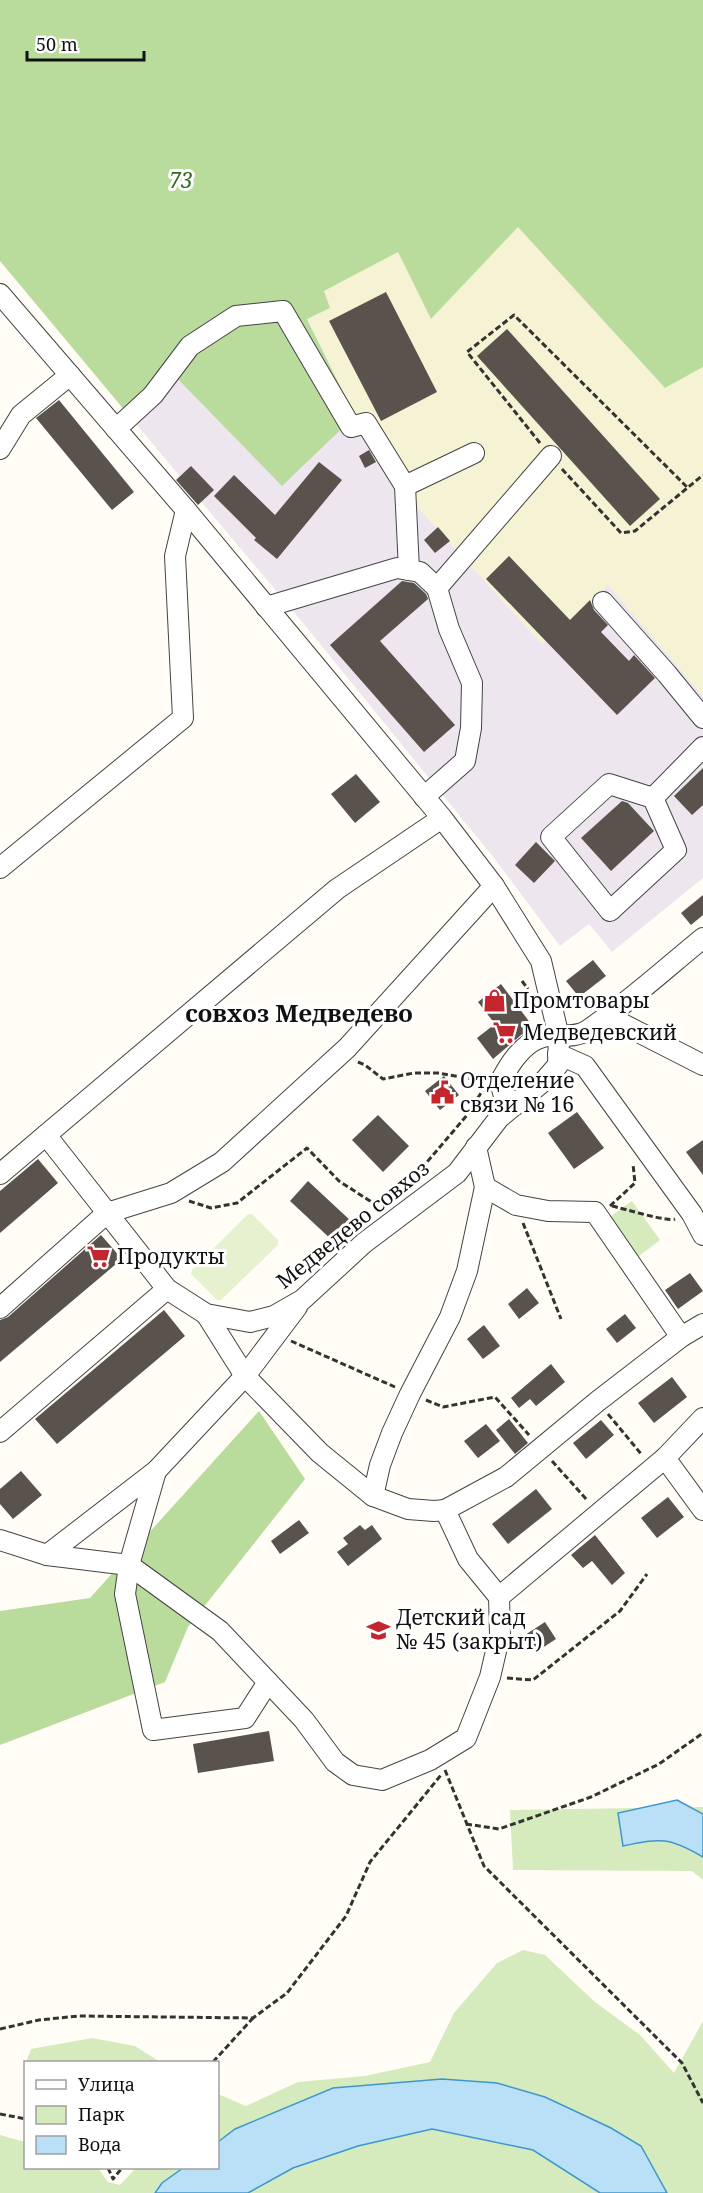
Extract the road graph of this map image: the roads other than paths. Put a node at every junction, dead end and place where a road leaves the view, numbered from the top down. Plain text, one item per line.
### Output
1 (0, 294) edge
2 (70, 375) junction
3 (116, 429) junction
4 (0, 449) edge
5 (474, 453) dead end
6 (551, 456) road end
7 (405, 486) junction
8 (186, 510) junction
9 (409, 570) junction
10 (437, 588) junction
11 (603, 602) dead end
12 (266, 607) junction
13 (703, 718) edge
14 (703, 747) edge
15 (424, 797) junction
16 (653, 798) junction
17 (442, 818) junction
18 (0, 868) edge
19 (494, 886) junction
20 (703, 938) edge
21 (607, 1017) junction
22 (559, 1046) junction
23 (703, 1065) edge
24 (517, 1104) junction
25 (46, 1135) junction
26 (476, 1147) junction
27 (0, 1174) edge
28 (485, 1187) junction
29 (107, 1213) junction
30 (703, 1235) edge
31 (167, 1289) junction
32 (302, 1300) junction
33 (0, 1308) edge
34 (206, 1314) junction
35 (703, 1324) edge
36 (681, 1337) junction
37 (244, 1376) junction
38 (703, 1418) edge
39 (0, 1432) edge
40 (659, 1463) junction
41 (156, 1471) junction
42 (373, 1496) junction
43 (445, 1510) junction
44 (703, 1510) edge
45 (0, 1540) edge
46 (47, 1555) junction
47 (129, 1565) junction
48 (499, 1597) junction
49 (268, 1682) junction

1 - 2 street
2 - 3 street
2 - 4 street
3 - 7 street
3 - 8 street
5 - 7 street
6 - 10 street
7 - 9 street
8 - 12 street
8 - 18 street
9 - 10 street
9 - 12 street
10 - 15 street
11 - 13 street
12 - 15 street
14 - 16 street
15 - 17 street
16 - 16 street
17 - 19 street
17 - 25 street
19 - 22 street
19 - 29 street
20 - 21 street
21 - 22 street
21 - 23 street
22 - 24 street, Медведево совхоз
22 - 24 street
22 - 30 street
24 - 26 street, Медведево совхоз
25 - 27 street
25 - 29 street, Медведево совхоз
26 - 28 street
26 - 32 street, Медведево совхоз
28 - 36 street
28 - 42 street
29 - 31 street, Медведево совхоз
29 - 33 street
31 - 34 street, Медведево совхоз
31 - 39 street
32 - 34 street, Медведево совхоз
32 - 37 street
34 - 37 street
35 - 36 street
36 - 43 street
37 - 41 street
37 - 42 street
38 - 40 street
40 - 44 street
40 - 48 street
41 - 46 street
41 - 47 street
42 - 43 street
43 - 48 street
45 - 46 street
46 - 47 street
47 - 49 street
47 - 49 street
48 - 49 street

